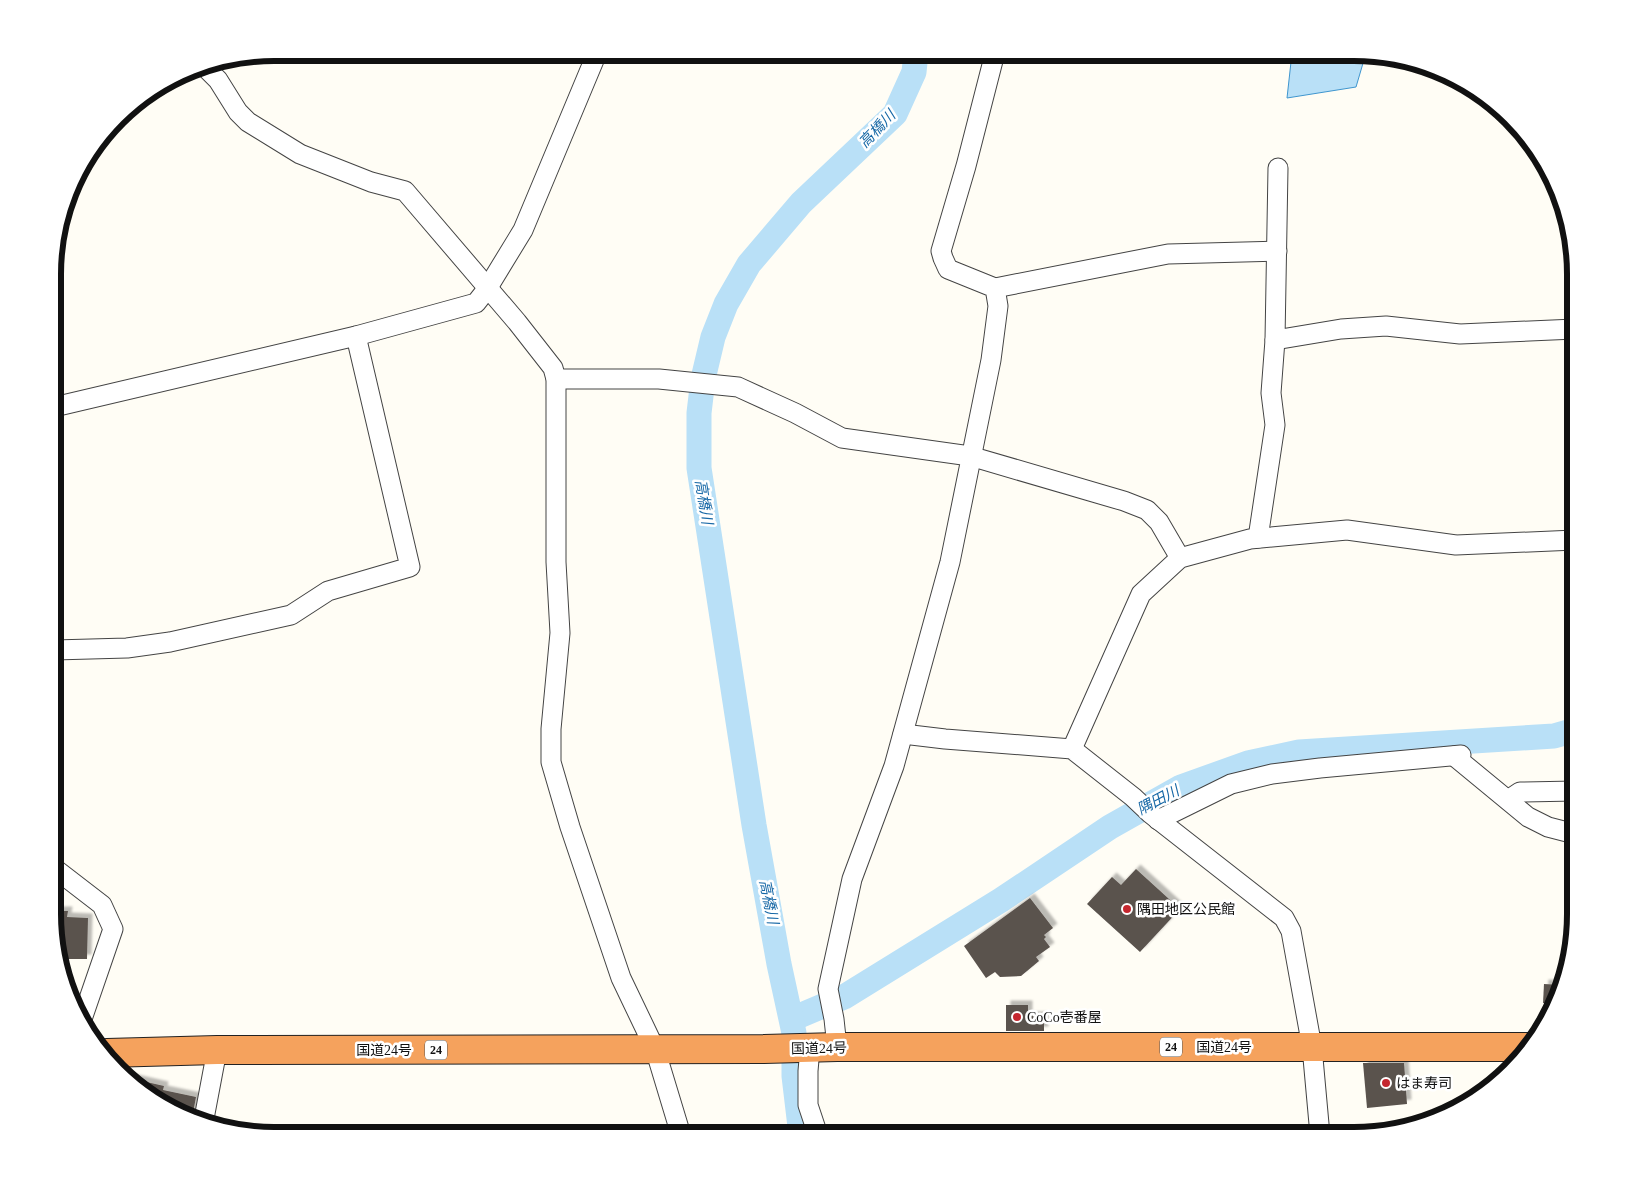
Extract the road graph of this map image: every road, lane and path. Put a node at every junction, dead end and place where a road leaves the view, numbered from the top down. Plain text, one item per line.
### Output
1 (594, 61) edge
2 (993, 61) edge
3 (210, 72) edge
4 (1278, 168) dead end
5 (1277, 251) junction
6 (995, 288) junction
7 (487, 289) junction
8 (1567, 329) edge
9 (356, 336) junction
10 (1275, 340) junction
11 (556, 379) junction
12 (61, 405) edge
13 (970, 456) junction
14 (1258, 538) junction
15 (1567, 540) edge
16 (1180, 558) junction
17 (61, 650) edge
18 (903, 734) junction
19 (1072, 749) junction
20 (1567, 791) edge
21 (1508, 800) junction
22 (1154, 817) junction
23 (1567, 832) edge
24 (61, 873) edge
25 (85, 1011) edge
26 (824, 1047) junction
27 (1312, 1047) junction
28 (1520, 1047) edge
29 (655, 1049) junction
30 (217, 1050) junction
31 (113, 1053) edge
32 (205, 1115) edge
33 (679, 1127) edge
34 (815, 1127) edge
35 (1319, 1127) edge

1 - 7 street
2 - 6 street
3 - 7 street
4 - 5 street
5 - 6 street
5 - 10 street
6 - 13 street
7 - 9 street
7 - 11 street
8 - 10 street
9 - 12 street
9 - 17 street
10 - 14 street
11 - 13 street
11 - 29 street
13 - 16 street
13 - 18 street
14 - 15 street
14 - 16 street
16 - 19 street
18 - 19 street
18 - 26 street
19 - 22 street
20 - 21 street
21 - 22 street
21 - 23 street
22 - 27 street
24 - 25 street
26 - 27 highway, 国道24号 / 24
26 - 29 highway, 国道24号 / 24
26 - 34 street
27 - 28 highway, 国道24号 / 24
27 - 35 street
29 - 30 highway, 国道24号 / 24
29 - 33 street
30 - 31 highway, 国道24号 / 24
30 - 32 street

